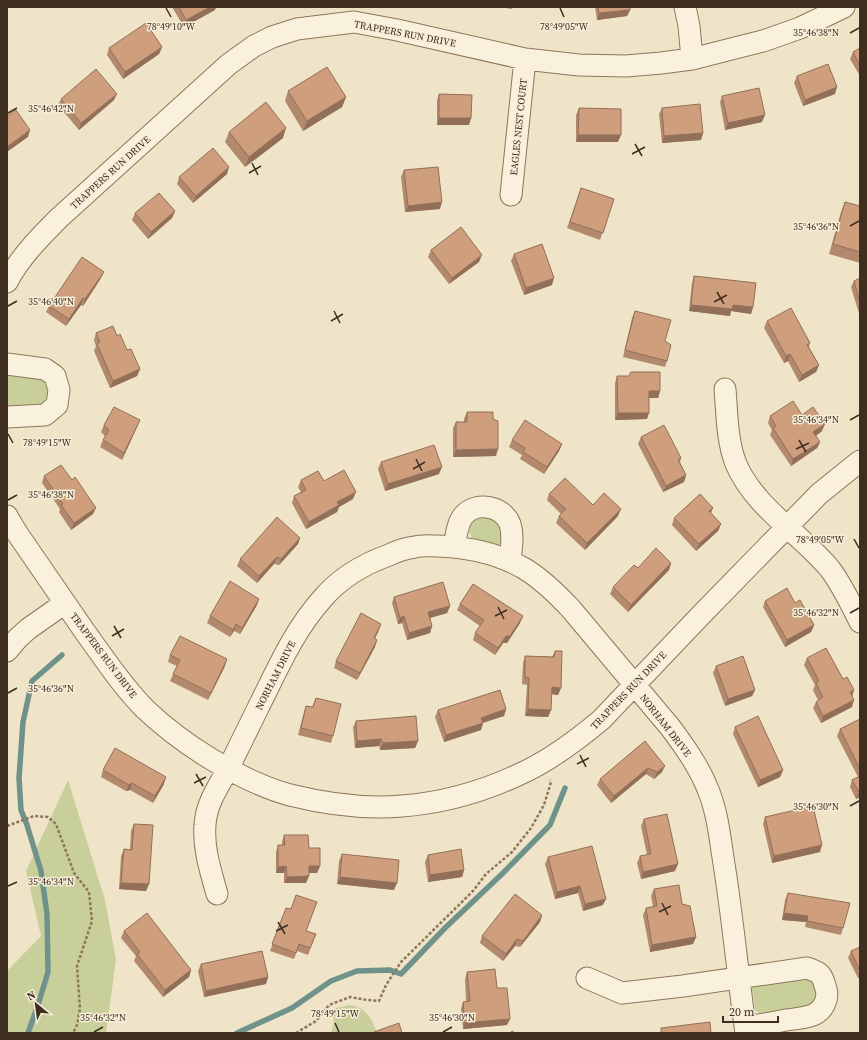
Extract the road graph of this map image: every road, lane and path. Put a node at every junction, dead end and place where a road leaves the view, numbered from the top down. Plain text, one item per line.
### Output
1 (685, 7) edge
2 (844, 7) edge
3 (692, 59) junction
4 (525, 60) junction
5 (511, 195) dead end
6 (7, 282) edge
7 (7, 364) edge
8 (725, 389) dead end
9 (7, 417) edge
10 (860, 461) edge
11 (7, 516) edge
12 (787, 527) junction
13 (454, 547) junction
14 (510, 561) junction
15 (65, 603) junction
16 (860, 622) edge
17 (7, 651) edge
18 (634, 685) junction
19 (544, 761) junction
20 (228, 769) junction
21 (7, 826) edge
22 (217, 894) dead end
23 (739, 977) junction
24 (587, 978) dead end
25 (746, 1030) edge
26 (73, 1033) edge
27 (296, 1033) edge

1 - 3 street
2 - 3 street, TRAPPERS RUN DRIVE
3 - 4 street, TRAPPERS RUN DRIVE
4 - 5 street, EAGLES NEST COURT
4 - 6 street, TRAPPERS RUN DRIVE
7 - 9 street
8 - 12 street
10 - 12 street, TRAPPERS RUN DRIVE
11 - 15 street, TRAPPERS RUN DRIVE
12 - 16 street
12 - 18 street, TRAPPERS RUN DRIVE
13 - 14 street, NORHAM DRIVE
13 - 14 street
13 - 20 street, NORHAM DRIVE
14 - 18 street, NORHAM DRIVE
15 - 17 street
15 - 20 street, TRAPPERS RUN DRIVE
18 - 19 street, TRAPPERS RUN DRIVE
18 - 23 street, NORHAM DRIVE
19 - 20 street, TRAPPERS RUN DRIVE
19 - 27 path
20 - 22 street, NORHAM DRIVE
21 - 26 path
23 - 24 street
23 - 25 street, NORHAM DRIVE
23 - 25 street

